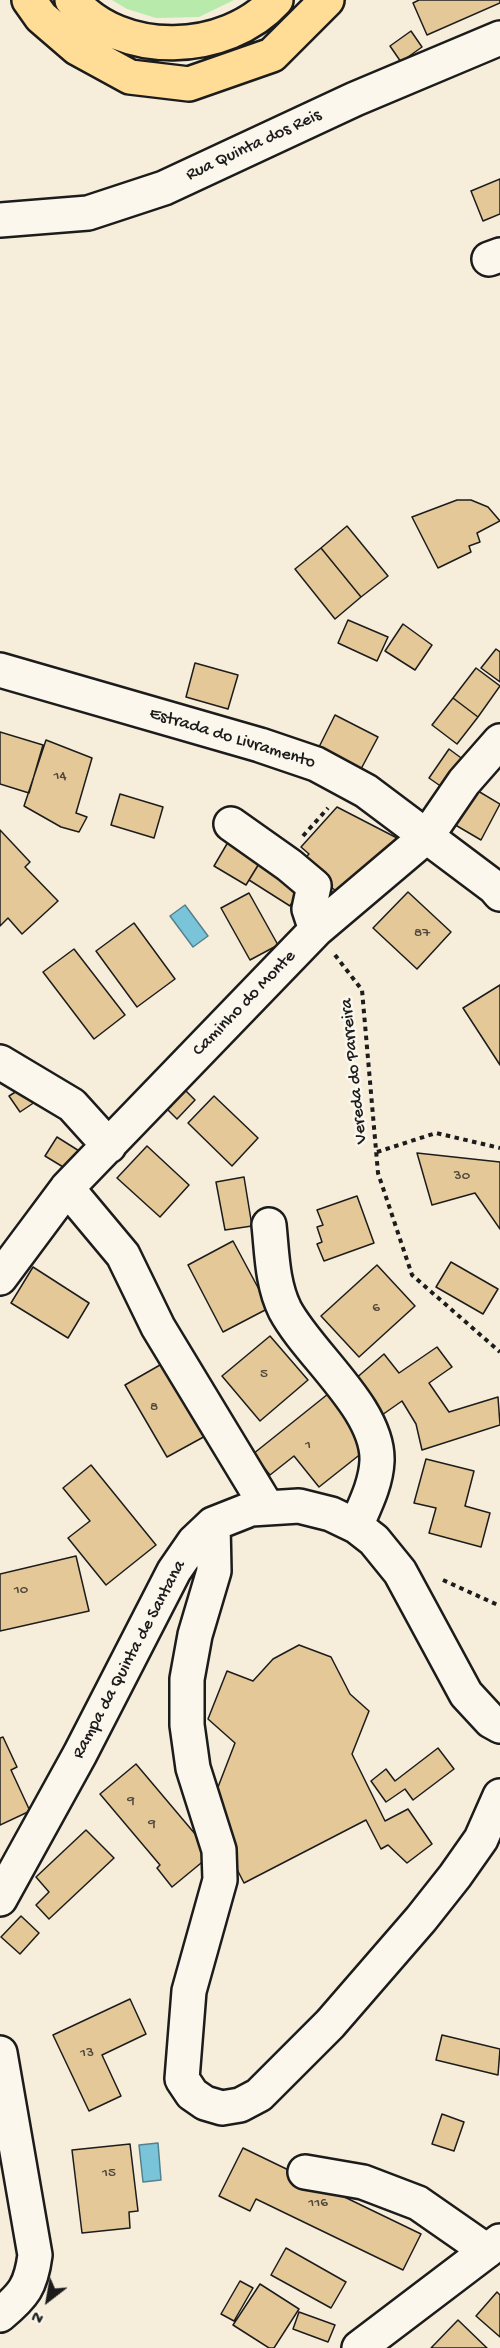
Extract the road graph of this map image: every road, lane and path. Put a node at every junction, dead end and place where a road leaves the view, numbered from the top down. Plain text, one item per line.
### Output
1 (29, 0) edge
2 (72, 0) edge
3 (276, 0) edge
4 (327, 0) edge
5 (500, 38) edge
6 (0, 220) edge
7 (0, 670) edge
8 (500, 741) edge
9 (231, 824) dead end
10 (427, 836) junction
11 (500, 894) edge
12 (316, 930) junction
13 (0, 1062) edge
14 (109, 1146) junction
15 (500, 1148) edge
16 (376, 1152) junction
17 (67, 1188) junction
18 (269, 1224) dead end
19 (0, 1278) edge
20 (500, 1352) edge
21 (267, 1507) junction
22 (213, 1524) junction
23 (356, 1526) junction
24 (500, 1726) edge
25 (500, 1796) edge
26 (0, 1899) edge
27 (0, 2053) edge
28 (305, 2172) dead end
29 (493, 2246) edge
30 (0, 2315) edge
31 (359, 2348) edge

1 - 4 highway
2 - 3 highway
5 - 6 street, Rua Quinta dos Reis
7 - 10 street, Estrada do Livramento
8 - 10 street, Caminho do Monte
9 - 12 street
10 - 11 street, Estrada do Livramento
10 - 12 street, Caminho do Monte
12 - 14 street, Caminho do Monte
12 - 16 path, Vereda do Parreira
13 - 14 street
14 - 17 street, Caminho do Monte
15 - 16 path, Vereda do Parreira
16 - 20 path, Vereda do Parreira
17 - 19 street, Caminho do Monte
17 - 21 street
18 - 23 street
21 - 22 street, Rampa da Quinta de Santana
21 - 23 street, Rampa da Quinta de Santana
22 - 25 street
22 - 26 street, Rampa da Quinta de Santana
23 - 24 street, Rampa da Quinta de Santana
27 - 30 street
28 - 29 street
29 - 31 street

